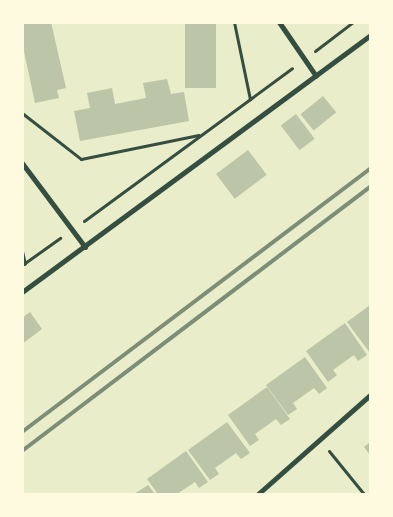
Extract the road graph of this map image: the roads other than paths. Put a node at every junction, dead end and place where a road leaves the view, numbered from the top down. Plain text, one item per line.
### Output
1 (279, 22) edge
2 (370, 35) edge
3 (316, 76) junction
4 (22, 163) edge
5 (85, 247) junction
6 (22, 292) edge
7 (370, 395) edge
8 (258, 494) edge

1 - 3 street
2 - 3 street
3 - 5 street
4 - 5 street
5 - 6 street
7 - 8 street

